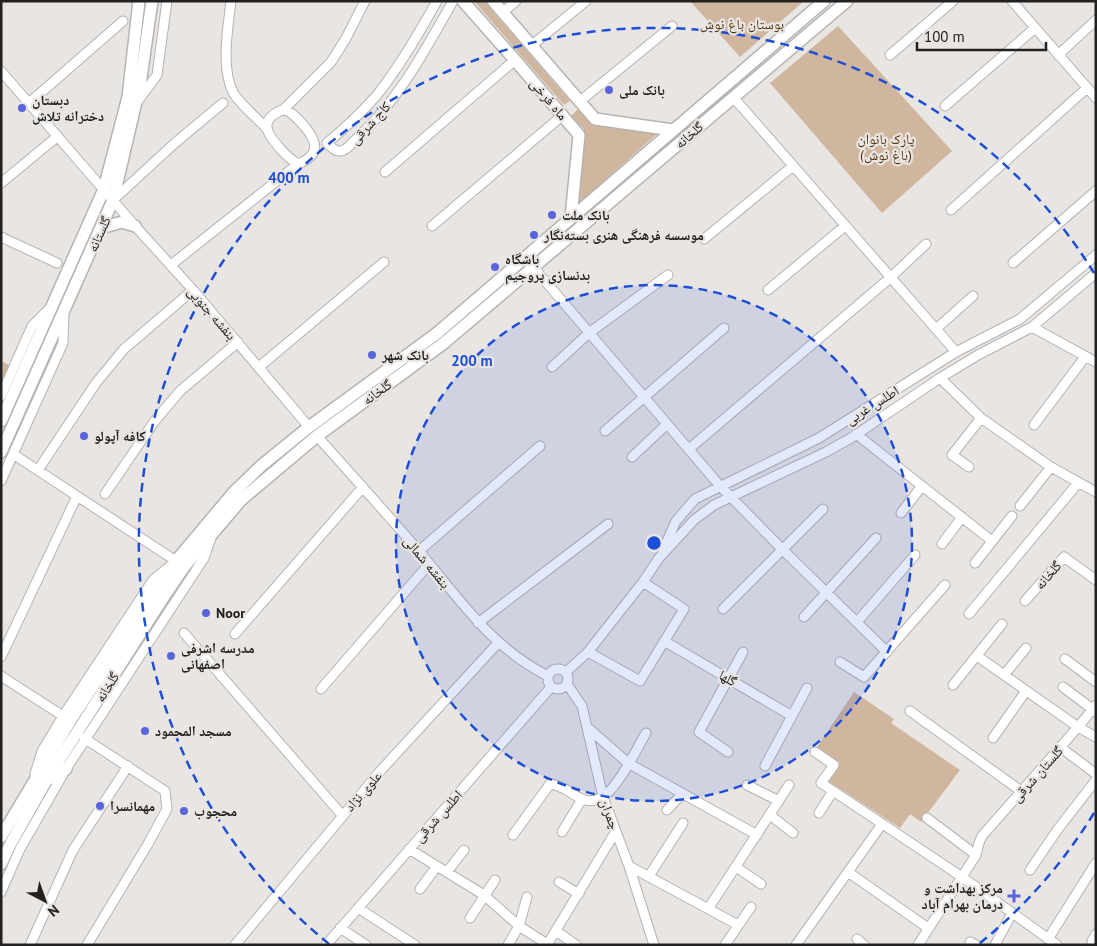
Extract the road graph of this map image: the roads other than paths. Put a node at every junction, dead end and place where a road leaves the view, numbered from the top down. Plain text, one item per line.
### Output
1 (132, 1) edge
2 (139, 1) edge
3 (152, 1) edge
4 (167, 1) edge
5 (231, 1) edge
6 (365, 1) edge
7 (437, 1) edge
8 (453, 1) edge
9 (463, 1) edge
10 (493, 1) edge
11 (516, 1) edge
12 (586, 1) edge
13 (824, 1) edge
14 (847, 1) edge
15 (953, 1) edge
16 (1012, 1) edge
17 (502, 12) junction
18 (137, 18) junction
19 (1096, 20) edge
20 (123, 21) dead end
21 (672, 26) dead end
22 (1035, 28) junction
23 (531, 46) junction
24 (890, 55) dead end
25 (1058, 55) junction
26 (515, 60) junction
27 (1, 71) edge
28 (1087, 88) junction
29 (733, 97) junction
30 (1096, 98) edge
31 (136, 102) junction
32 (579, 102) junction
33 (29, 103) junction
34 (223, 103) dead end
35 (945, 106) dead end
36 (284, 109) junction
37 (563, 115) junction
38 (266, 128) junction
39 (673, 130) junction
40 (58, 136) junction
41 (298, 164) junction
42 (793, 166) junction
43 (385, 172) dead end
44 (1, 183) edge
45 (104, 189) junction
46 (1096, 191) edge
47 (113, 200) junction
48 (951, 210) dead end
49 (571, 218) junction
50 (135, 226) junction
51 (432, 226) dead end
52 (845, 226) junction
53 (102, 228) junction
54 (1, 237) edge
55 (704, 239) dead end
56 (926, 244) dead end
57 (1096, 255) edge
58 (384, 262) dead end
59 (57, 263) dead end
60 (1013, 263) dead end
61 (171, 266) junction
62 (534, 268) junction
63 (1096, 273) edge
64 (668, 275) dead end
65 (890, 278) junction
66 (194, 290) junction
67 (768, 290) dead end
68 (973, 296) dead end
69 (53, 305) junction
70 (1032, 327) junction
71 (724, 328) dead end
72 (936, 329) junction
73 (589, 333) junction
74 (238, 342) junction
75 (956, 352) junction
76 (1085, 356) junction
77 (1096, 362) edge
78 (258, 367) junction
79 (552, 367) dead end
80 (940, 378) junction
81 (1, 396) edge
82 (644, 397) junction
83 (981, 418) junction
84 (1, 421) edge
85 (667, 424) junction
86 (1034, 425) dead end
87 (309, 427) junction
88 (605, 431) dead end
89 (856, 434) junction
90 (318, 436) junction
91 (540, 446) dead end
92 (689, 450) junction
93 (7, 453) edge
94 (632, 457) dead end
95 (969, 467) dead end
96 (1051, 467) junction
97 (38, 470) junction
98 (1, 481) edge
99 (1078, 483) junction
100 (720, 486) junction
101 (922, 486) junction
102 (363, 487) junction
103 (1096, 492) edge
104 (105, 494) dead end
105 (77, 496) junction
106 (730, 497) junction
107 (1020, 506) dead end
108 (823, 509) dead end
109 (901, 513) dead end
110 (1012, 516) dead end
111 (962, 517) junction
112 (608, 524) dead end
113 (215, 529) junction
114 (876, 538) dead end
115 (992, 541) junction
116 (942, 544) dead end
117 (782, 549) junction
118 (419, 551) junction
119 (915, 555) dead end
120 (659, 558) junction
121 (176, 561) junction
122 (975, 563) dead end
123 (429, 564) junction
124 (1096, 580) edge
125 (643, 582) junction
126 (944, 585) dead end
127 (827, 593) junction
128 (1025, 601) dead end
129 (724, 609) dead end
130 (969, 614) dead end
131 (804, 617) dead end
132 (857, 622) junction
133 (478, 623) junction
134 (1002, 624) dead end
135 (184, 633) dead end
136 (235, 634) dead end
137 (664, 641) junction
138 (498, 643) junction
139 (1026, 648) dead end
140 (588, 652) junction
141 (743, 652) dead end
142 (887, 652) junction
143 (977, 656) junction
144 (1, 657) edge
145 (1065, 659) dead end
146 (840, 662) dead end
147 (566, 672) junction
148 (1004, 675) junction
149 (1, 676) edge
150 (548, 676) junction
151 (728, 678) junction
152 (1096, 682) edge
153 (567, 684) junction
154 (954, 685) dead end
155 (551, 687) junction
156 (1063, 687) dead end
157 (807, 688) dead end
158 (321, 689) dead end
159 (1026, 691) junction
160 (1095, 709) edge
161 (910, 711) dead end
162 (63, 716) junction
163 (792, 716) junction
164 (586, 727) junction
165 (1078, 727) junction
166 (646, 733) dead end
167 (1096, 737) edge
168 (84, 738) junction
169 (993, 738) dead end
170 (1060, 747) junction
171 (728, 752) dead end
172 (815, 752) dead end
173 (628, 763) junction
174 (128, 766) junction
175 (765, 766) dead end
176 (66, 769) junction
177 (1096, 774) edge
178 (1096, 780) edge
179 (46, 781) junction
180 (33, 782) junction
181 (747, 784) dead end
182 (789, 785) dead end
183 (833, 791) junction
184 (1021, 791) junction
185 (682, 794) junction
186 (603, 797) junction
187 (582, 799) junction
188 (779, 801) junction
189 (667, 810) dead end
190 (819, 813) dead end
191 (342, 815) junction
192 (770, 815) junction
193 (927, 818) dead end
194 (683, 823) dead end
195 (882, 824) junction
196 (616, 831) junction
197 (562, 832) dead end
198 (793, 833) dead end
199 (513, 835) dead end
200 (757, 835) junction
201 (4, 840) edge
202 (409, 849) junction
203 (464, 850) dead end
204 (976, 855) junction
205 (1096, 863) edge
206 (1, 864) edge
207 (437, 866) junction
208 (629, 866) junction
209 (736, 867) junction
210 (1030, 870) dead end
211 (448, 872) junction
212 (848, 872) junction
213 (649, 876) junction
214 (962, 878) junction
215 (495, 880) dead end
216 (559, 882) dead end
217 (761, 884) dead end
218 (420, 889) dead end
219 (1, 892) edge
220 (579, 894) junction
221 (484, 895) junction
222 (527, 897) dead end
223 (750, 907) dead end
224 (358, 908) junction
225 (708, 909) junction
226 (1012, 913) junction
227 (470, 918) dead end
228 (738, 925) junction
229 (518, 926) junction
230 (340, 928) junction
231 (928, 928) junction
232 (556, 931) junction
233 (1048, 939) junction
234 (547, 944) edge
235 (727, 944) edge
236 (30, 945) edge
237 (87, 945) edge
238 (235, 945) edge
239 (326, 945) edge
240 (366, 945) edge
241 (415, 945) edge
242 (508, 945) edge
243 (576, 945) edge
244 (654, 945) edge
245 (796, 945) edge
246 (918, 945) edge
247 (995, 945) edge
248 (1058, 945) edge

1 - 18 street
2 - 18 main road, گلستانه
3 - 31 main road, گلستانه
4 - 31 street
5 - 38 street
6 - 36 street
7 - 8 street, کاج شرقی
9 - 26 main road, ماه فرخی
10 - 17 main road, ماه فرخی
11 - 17 street
12 - 23 street
13 - 39 main road, گلخانه
14 - 29 main road, گلخانه
15 - 24 street
16 - 22 street
17 - 23 main road, ماه فرخی
18 - 45 main road, گلستانه
19 - 25 street
20 - 33 street
21 - 32 street
22 - 25 street
22 - 35 street
23 - 32 main road, ماه فرخی
25 - 28 street
26 - 37 main road, ماه فرخی
26 - 43 street
27 - 33 street
28 - 30 street
28 - 48 street
29 - 42 street
29 - 62 main road, گلخانه
31 - 47 main road, گلستانه
32 - 37 main road
32 - 39 main road, ماه فرخی
33 - 40 street
34 - 47 street
36 - 38 street
36 - 41 street
37 - 49 main road, ماه فرخی
37 - 51 street
38 - 41 street
39 - 49 main road, گلخانه
40 - 44 street
40 - 45 street
41 - 61 street
42 - 52 street
42 - 55 street
45 - 47 street, بنفشه جنوبی
45 - 69 main road, گلستانه
46 - 60 street
47 - 50 street, بنفشه جنوبی
47 - 53 main road, گلستانه
49 - 87 main road, گلخانه
50 - 53 main road
50 - 61 street, بنفشه جنوبی
52 - 65 street
52 - 67 street
53 - 93 main road, گلستانه
54 - 59 street
56 - 65 street
57 - 75 street, اطلس غربی
58 - 78 street
61 - 66 street, بنفشه جنوبی
62 - 73 street
62 - 90 main road, گلخانه
63 - 70 street, اطلس غربی
64 - 73 street
65 - 72 street
65 - 92 street
66 - 74 street, بنفشه جنوبی
66 - 97 street
68 - 72 street
69 - 81 street
69 - 84 main road, گلستانه
70 - 76 street
70 - 80 street, اطلس غربی
71 - 82 street
72 - 75 street
73 - 79 street
73 - 82 street
74 - 78 street, بنفشه جنوبی
74 - 104 street
75 - 100 street, اطلس غربی
76 - 77 street
76 - 86 street
78 - 87 street, بنفشه جنوبی
80 - 83 street
80 - 89 street, اطلس غربی
82 - 85 street
82 - 88 street
83 - 95 street
83 - 96 street
85 - 92 street
85 - 94 street
87 - 90 main road
87 - 121 main road, گلخانه
89 - 101 street
89 - 106 street, اطلس غربی
90 - 102 street, بنفشه شمالی
90 - 113 main road, گلخانه
91 - 118 street
92 - 100 street
93 - 97 street
93 - 98 street
96 - 99 street
96 - 107 street
97 - 105 street
99 - 103 street
99 - 130 street
100 - 106 street
100 - 120 street, اطلس غربی
101 - 109 street
101 - 111 street
102 - 118 street, بنفشه شمالی
102 - 136 street
105 - 121 street
105 - 144 street
106 - 117 street
106 - 120 street, اطلس غربی
108 - 117 street
110 - 115 street
111 - 115 street
111 - 116 street
112 - 133 street
113 - 168 street
113 - 179 main road, گلخانه
114 - 127 street
115 - 122 street
117 - 127 street
117 - 129 street
118 - 123 street, بنفشه شمالی
119 - 132 street
120 - 125 street, اطلس غربی
121 - 162 street
121 - 180 main road, گلخانه
123 - 133 street, بنفشه شمالی
123 - 158 street
124 - 128 street, گلخانه
125 - 137 street
125 - 140 street, اطلس غربی
126 - 142 street
127 - 131 street
127 - 132 street
132 - 142 street
133 - 138 street, بنفشه شمالی
134 - 143 street
135 - 191 street
137 - 140 street
137 - 151 street, گلها
138 - 150 street, بنفشه شمالی
138 - 191 street, علوی نژاد
139 - 148 street
140 - 147 street, اطلس غربی
141 - 151 street
142 - 146 street
143 - 148 street
143 - 154 street
145 - 152 street
147 - 150 street
147 - 153 street
148 - 159 street
149 - 162 street
150 - 155 street
151 - 163 street, گلها
151 - 171 street
153 - 155 street
153 - 164 street, چمران
155 - 202 street, اطلس شرقی
156 - 160 street
157 - 163 street
159 - 165 street
159 - 169 street
160 - 165 street, گلستان شرقی
161 - 184 street
162 - 180 street
163 - 175 street
164 - 173 street
164 - 186 street, چمران
165 - 167 street
165 - 170 street, گلستان شرقی
166 - 173 street
168 - 174 street
168 - 176 street
170 - 177 street
170 - 184 street, گلستان شرقی
172 - 183 street
173 - 185 street
173 - 186 street
174 - 236 street
174 - 237 street
176 - 179 main road
176 - 219 street
178 - 210 street
179 - 201 main road, گلخانه
180 - 201 main road, گلخانه
181 - 188 street
182 - 188 street
183 - 190 street
183 - 195 street
184 - 204 street, گلستان شرقی
185 - 189 street
185 - 200 street
186 - 187 street
186 - 196 street, چمران
187 - 197 street
187 - 199 street
188 - 192 street
191 - 238 street, علوی نژاد
192 - 198 street
192 - 200 street
193 - 204 street
194 - 213 street
195 - 212 street
195 - 214 street
196 - 208 street, چمران
196 - 220 street
200 - 209 street
201 - 206 main road, گلخانه
202 - 207 street
202 - 224 street, اطلس شرقی
203 - 211 street
204 - 214 street
205 - 233 street
207 - 211 street
207 - 218 street
208 - 213 street
208 - 244 street, چمران
209 - 217 street
209 - 225 street
211 - 221 street
212 - 231 street
212 - 245 street
213 - 225 street
214 - 226 street
214 - 231 street
215 - 221 street
216 - 220 street
220 - 232 street
221 - 227 street
221 - 229 street
222 - 229 street
223 - 228 street
224 - 230 street, اطلس شرقی
224 - 241 street
225 - 228 street
226 - 233 street
226 - 247 street
228 - 235 street
229 - 234 street
229 - 242 street
230 - 239 street, اطلس شرقی
230 - 240 street
231 - 246 street
232 - 234 street
232 - 243 street
233 - 248 street

